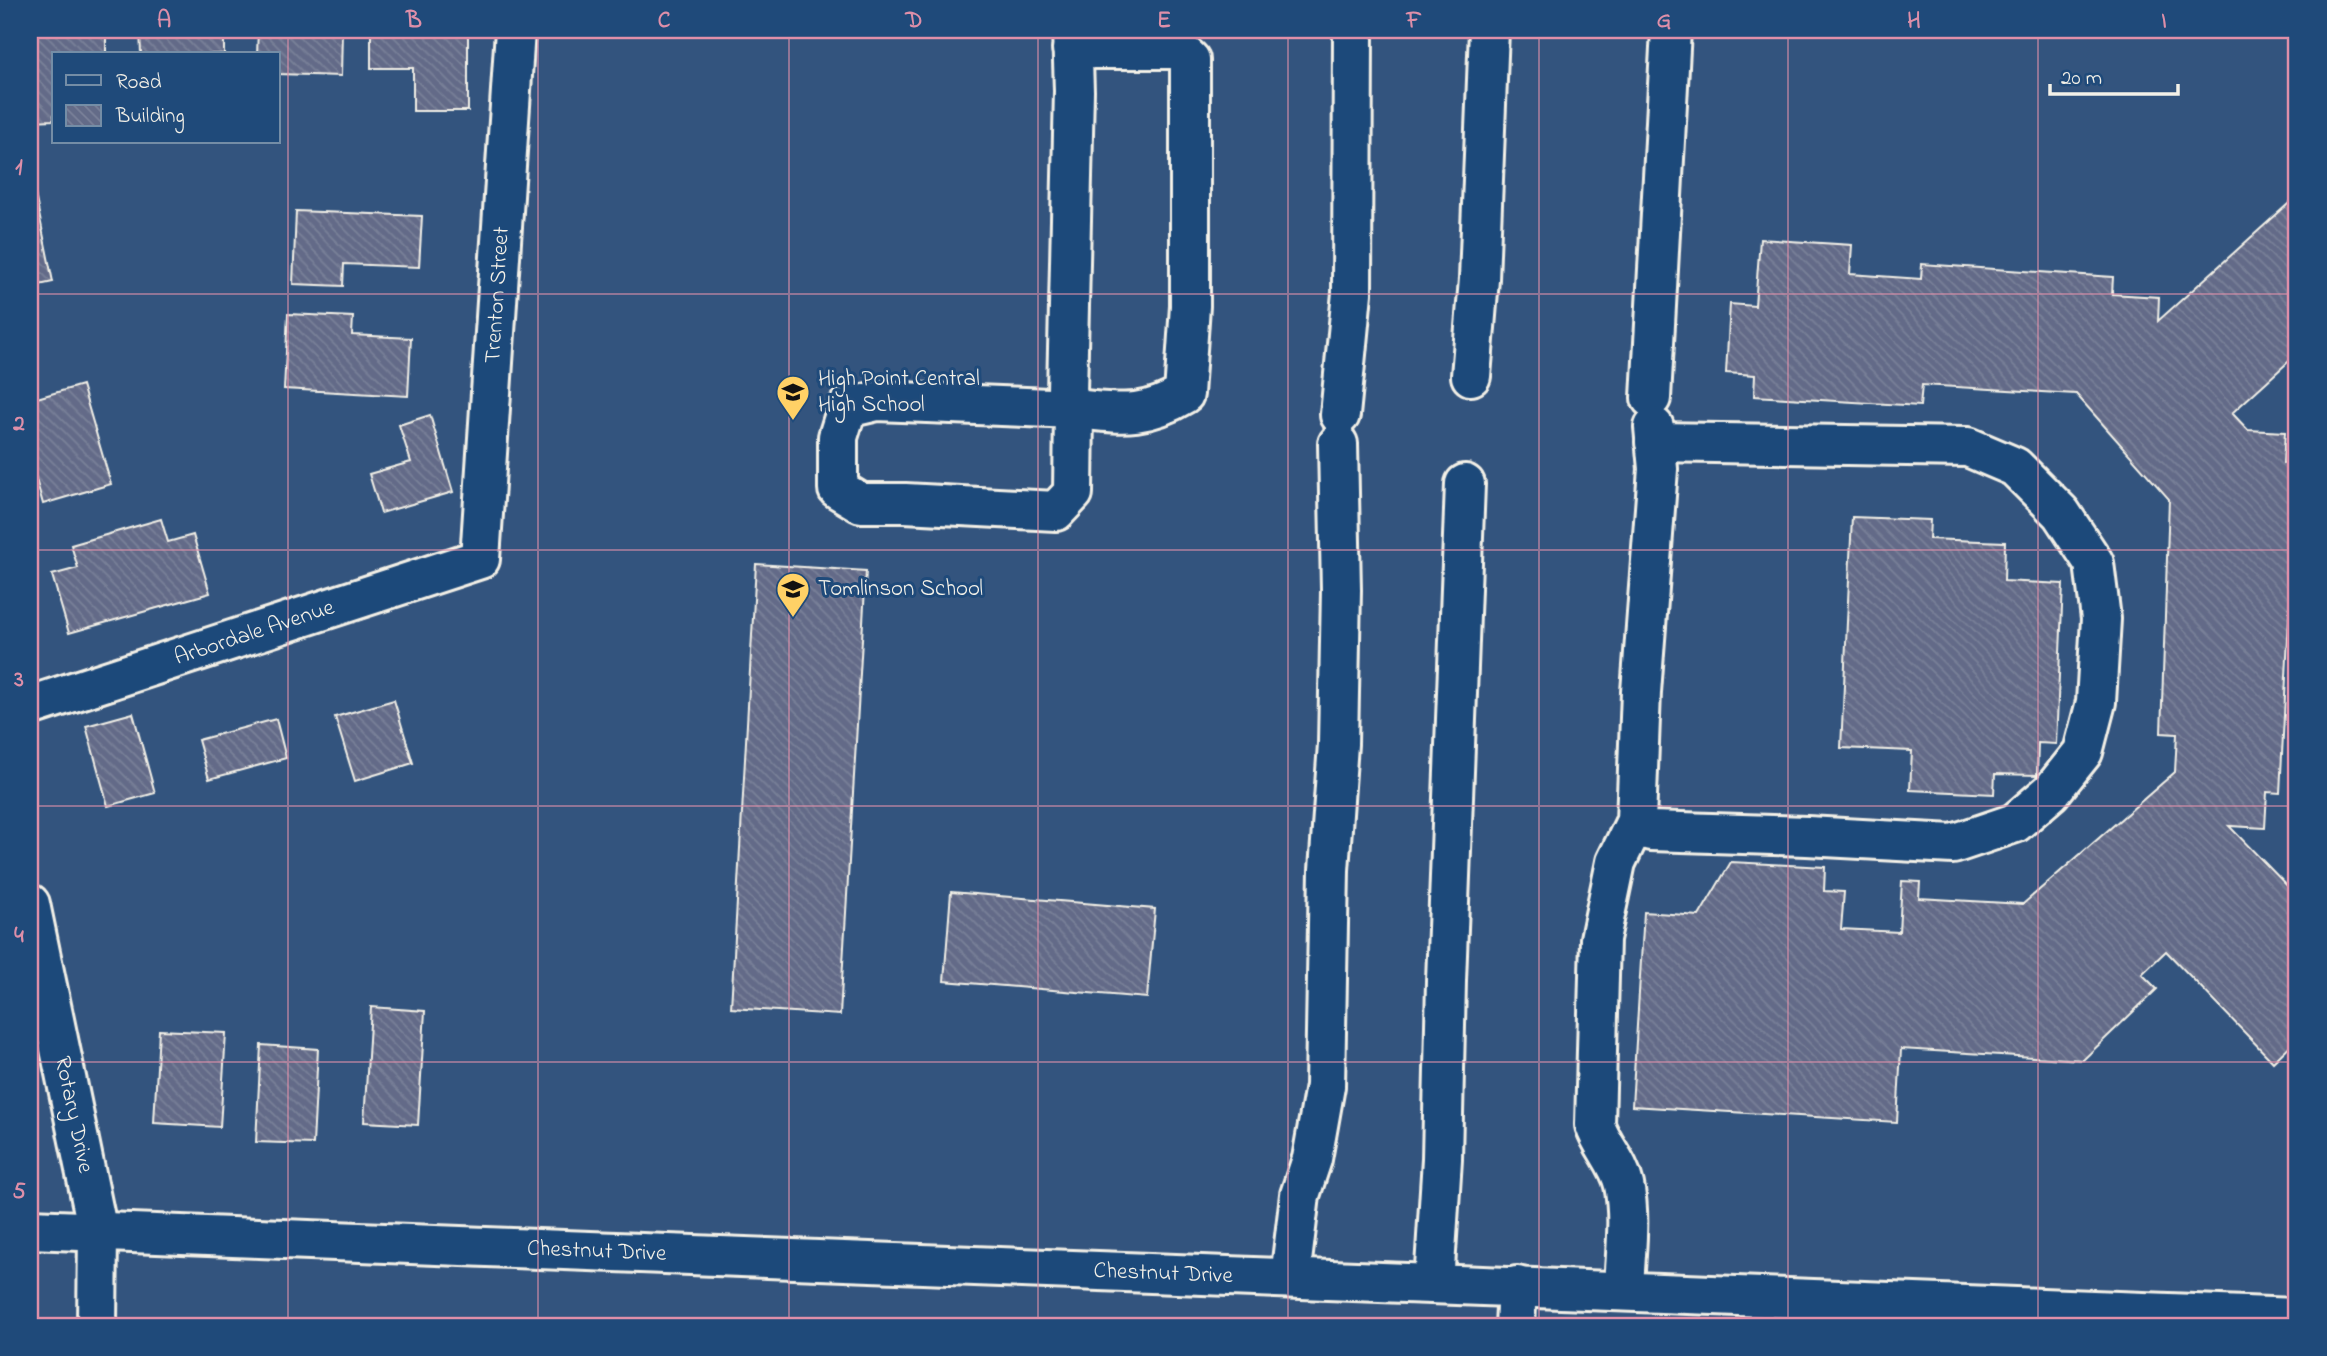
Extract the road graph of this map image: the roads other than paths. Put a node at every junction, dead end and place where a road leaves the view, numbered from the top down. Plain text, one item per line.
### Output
1 (515, 30) edge
2 (1353, 30) edge
3 (1489, 30) edge
4 (1671, 30) edge
5 (1072, 39) edge
6 (1471, 376) dead end
7 (1074, 409) junction
8 (1653, 422) junction
9 (1465, 484) dead end
10 (480, 559) joint
11 (30, 706) edge
12 (1634, 826) junction
13 (30, 904) edge
14 (30, 1229) edge
15 (98, 1232) junction
16 (1290, 1278) junction
17 (1434, 1283) junction
18 (1517, 1286) junction
19 (1624, 1290) junction
20 (2297, 1318) edge
21 (97, 1326) edge
22 (1515, 1326) edge

1 - 10 street, Trenton Street
2 - 16 street
3 - 6 street
4 - 8 street
5 - 7 street
5 - 7 street
7 - 7 street
8 - 12 street
8 - 12 street
9 - 17 street
10 - 11 street, Arbordale Avenue
12 - 19 street
13 - 15 street, Rotary Drive
14 - 15 street, Chestnut Drive
15 - 16 street, Chestnut Drive
15 - 21 street, Rotary Drive
16 - 17 street, Chestnut Drive
17 - 18 street, Chestnut Drive
18 - 19 street, Chestnut Drive
18 - 22 street
19 - 20 street, Chestnut Drive

